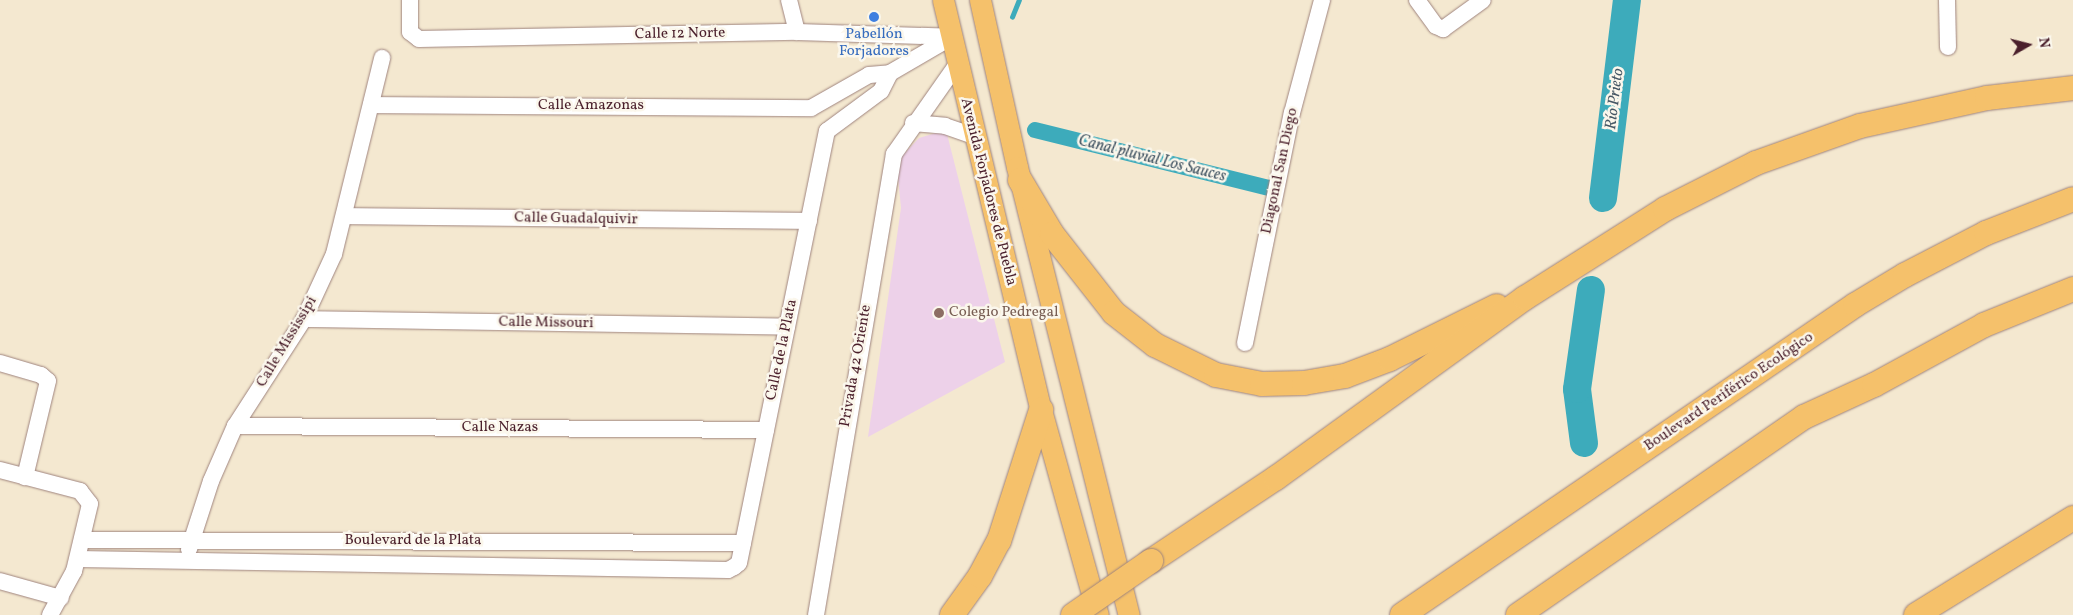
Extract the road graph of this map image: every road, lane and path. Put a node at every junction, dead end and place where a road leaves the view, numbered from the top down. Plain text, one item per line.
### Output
1 (410, 0) edge
2 (789, 0) edge
3 (943, 0) edge
4 (980, 0) edge
5 (1322, 0) edge
6 (1417, 0) edge
7 (1483, 0) edge
8 (1947, 0) edge
9 (797, 32) junction
10 (952, 37) junction
11 (1948, 47) dead end
12 (382, 58) dead end
13 (958, 64) junction
14 (890, 72) junction
15 (2073, 88) edge
16 (371, 105) junction
17 (811, 108) junction
18 (913, 123) junction
19 (827, 131) junction
20 (974, 136) junction
21 (1020, 180) junction
22 (2073, 200) edge
23 (344, 216) junction
24 (809, 221) junction
25 (2073, 289) edge
26 (1525, 298) junction
27 (304, 320) junction
28 (787, 327) junction
29 (1245, 343) dead end
30 (0, 363) edge
31 (1042, 410) junction
32 (235, 426) junction
33 (766, 430) junction
34 (0, 470) edge
35 (25, 477) junction
36 (2073, 518) edge
37 (82, 540) junction
38 (192, 540) junction
39 (743, 543) junction
40 (78, 559) junction
41 (185, 560) junction
42 (734, 567) joint
43 (0, 581) edge
44 (61, 598) junction
45 (50, 615) edge
46 (816, 615) edge
47 (952, 615) edge
48 (1073, 615) edge
49 (1098, 615) edge
50 (1130, 615) edge
51 (1402, 615) edge
52 (1518, 615) edge
53 (1916, 615) edge

1 - 9 street, Calle 12 Norte
2 - 9 street
3 - 10 main road, Avenida Forjadores de Puebla
4 - 21 main road
5 - 29 street, Diagonal San Diego
6 - 7 street
8 - 11 street
9 - 10 street, Calle 12 Norte
10 - 13 main road, Avenida Forjadores de Puebla
10 - 14 street
12 - 16 street, Calle Mississipi
13 - 18 street, Privada 42 Oriente
13 - 20 main road, Avenida Forjadores de Puebla
14 - 17 street
14 - 19 street
15 - 26 highway
16 - 17 street, Calle Amazonas
16 - 23 street, Calle Mississipi
17 - 19 street
18 - 20 street
18 - 46 street, Privada 42 Oriente
19 - 24 street, Calle de la Plata
20 - 31 main road, Avenida Forjadores de Puebla
21 - 26 highway
21 - 50 main road
22 - 51 highway, Boulevard Periférico Ecológico
23 - 24 street, Calle Guadalquivir
23 - 27 street, Calle Mississipi
24 - 28 street, Calle de la Plata
25 - 52 highway
26 - 48 highway, bridge
27 - 28 street, Calle Missouri
27 - 32 street, Calle Mississipi
28 - 33 street, Calle de la Plata
30 - 35 street
31 - 47 highway
31 - 49 main road, Avenida Forjadores de Puebla
32 - 33 street, Calle Nazas
32 - 38 street, Calle Mississipi
33 - 39 street, Calle de la Plata
34 - 35 street
35 - 37 street
36 - 53 highway
37 - 38 street, Boulevard de la Plata
37 - 40 street
38 - 39 street, Boulevard de la Plata
38 - 41 street, Calle Mississipi
39 - 42 street, Calle de la Plata
40 - 41 street, Boulevard de la Plata
40 - 44 street
41 - 42 street, Boulevard de la Plata
43 - 44 street
44 - 45 street

